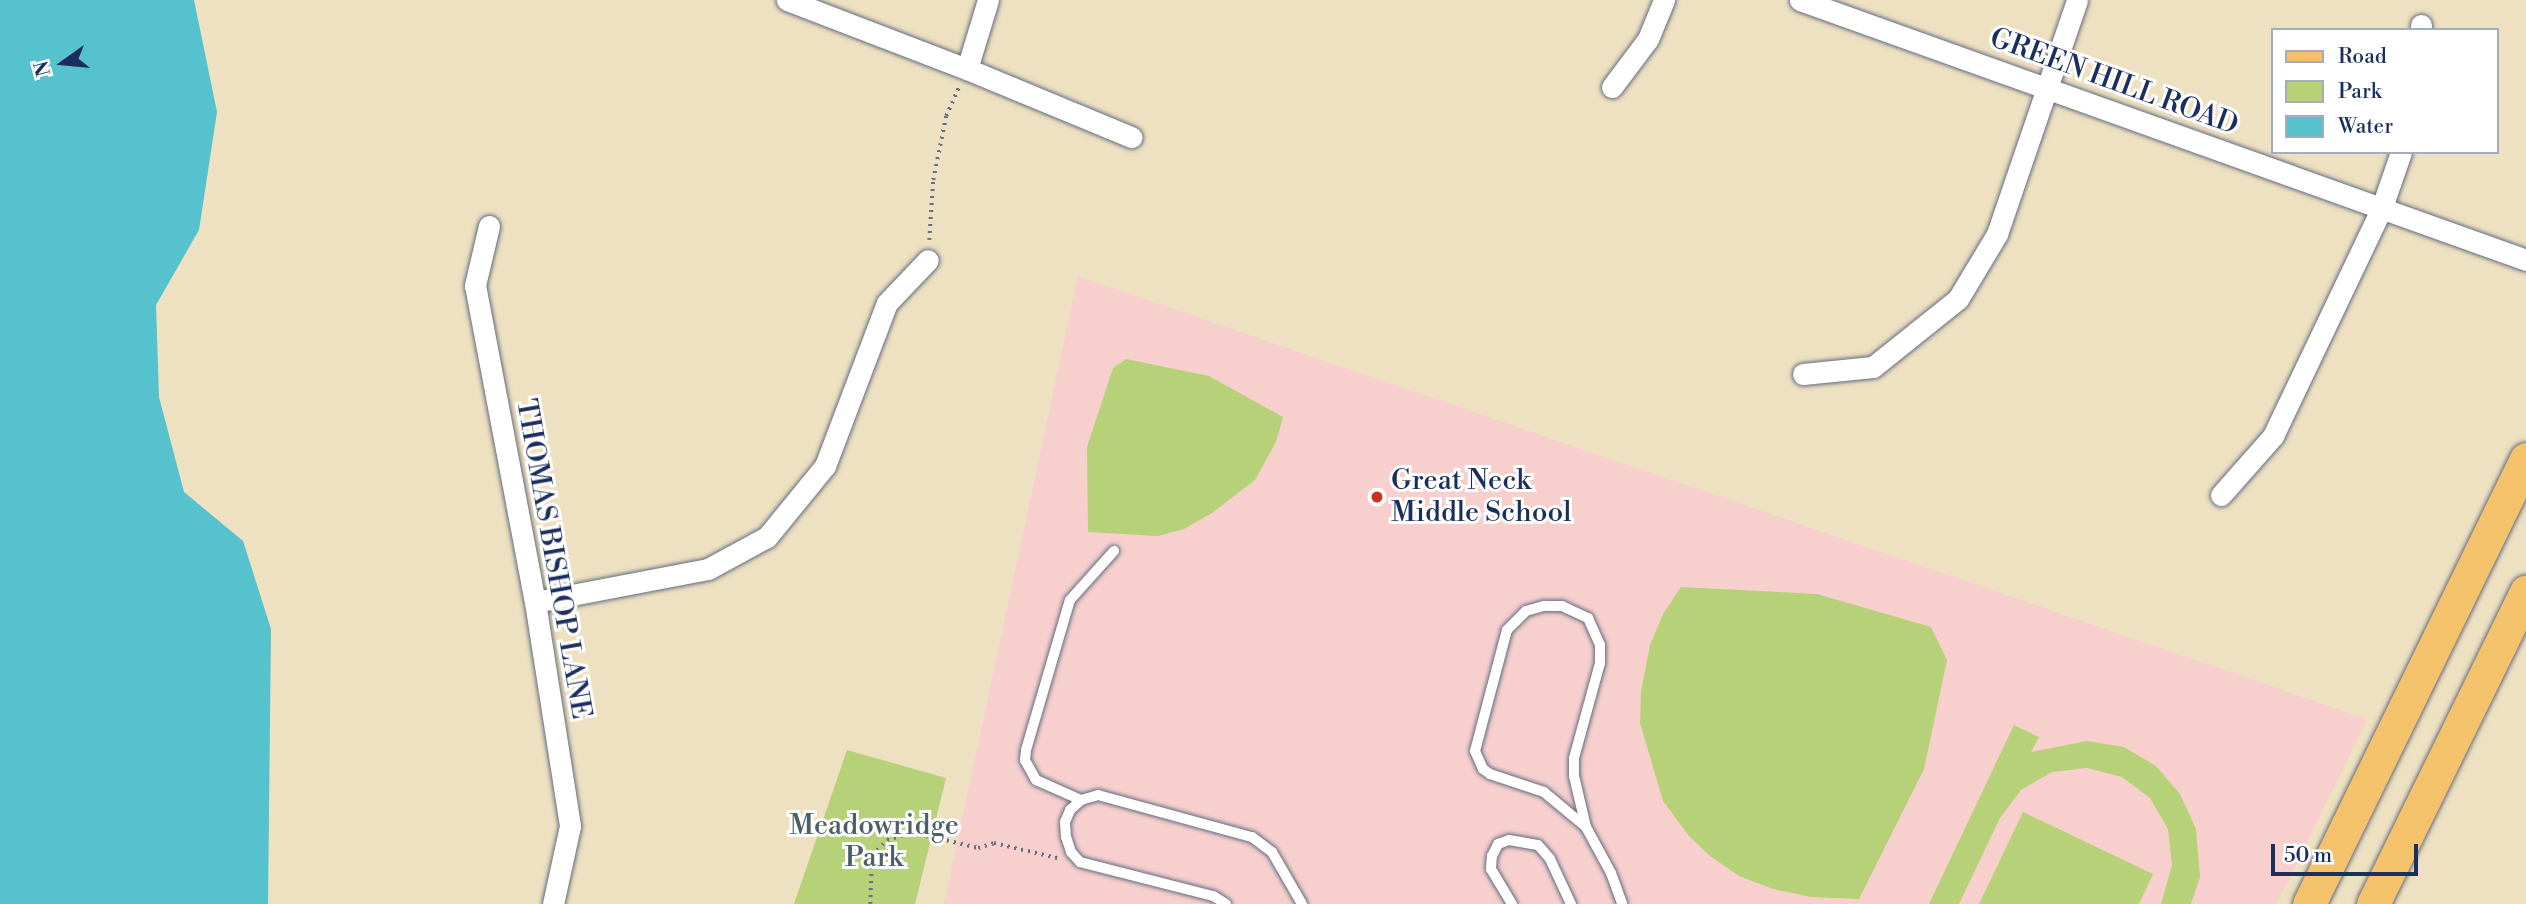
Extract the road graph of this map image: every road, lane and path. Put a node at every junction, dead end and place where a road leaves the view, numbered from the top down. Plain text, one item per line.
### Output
1 (787, 0) edge
2 (988, 0) edge
3 (1664, 0) edge
4 (1800, 0) edge
5 (2077, 0) edge
6 (967, 69) junction
7 (1612, 87) dead end
8 (2048, 88) junction
9 (1130, 137) dead end
10 (2400, 154) edge
11 (2382, 207) junction
12 (489, 226) dead end
13 (928, 260) joint
14 (2526, 260) edge
15 (1803, 374) dead end
16 (2526, 459) edge
17 (2221, 495) dead end
18 (1114, 551) dead end
19 (2526, 592) edge
20 (535, 603) junction
21 (1081, 800) junction
22 (1586, 827) junction
23 (1080, 862) junction
24 (553, 904) edge
25 (870, 904) edge
26 (1226, 904) edge
27 (1302, 904) edge
28 (1512, 904) edge
29 (1571, 904) edge
30 (1622, 904) edge
31 (2309, 904) edge
32 (2373, 904) edge

1 - 6 street
2 - 6 street
3 - 7 street
4 - 8 street, GREEN HILL ROAD
5 - 8 street
6 - 9 street
6 - 13 path
8 - 11 street, GREEN HILL ROAD
8 - 15 street
10 - 11 street
11 - 14 street, GREEN HILL ROAD
11 - 17 street
12 - 20 street, THOMAS BISHOP LANE
13 - 20 street
16 - 31 main road
18 - 21 lane
19 - 32 main road
20 - 24 street, THOMAS BISHOP LANE
21 - 23 lane
21 - 27 lane
22 - 22 lane
22 - 30 lane
23 - 25 path
23 - 26 lane
28 - 29 lane

